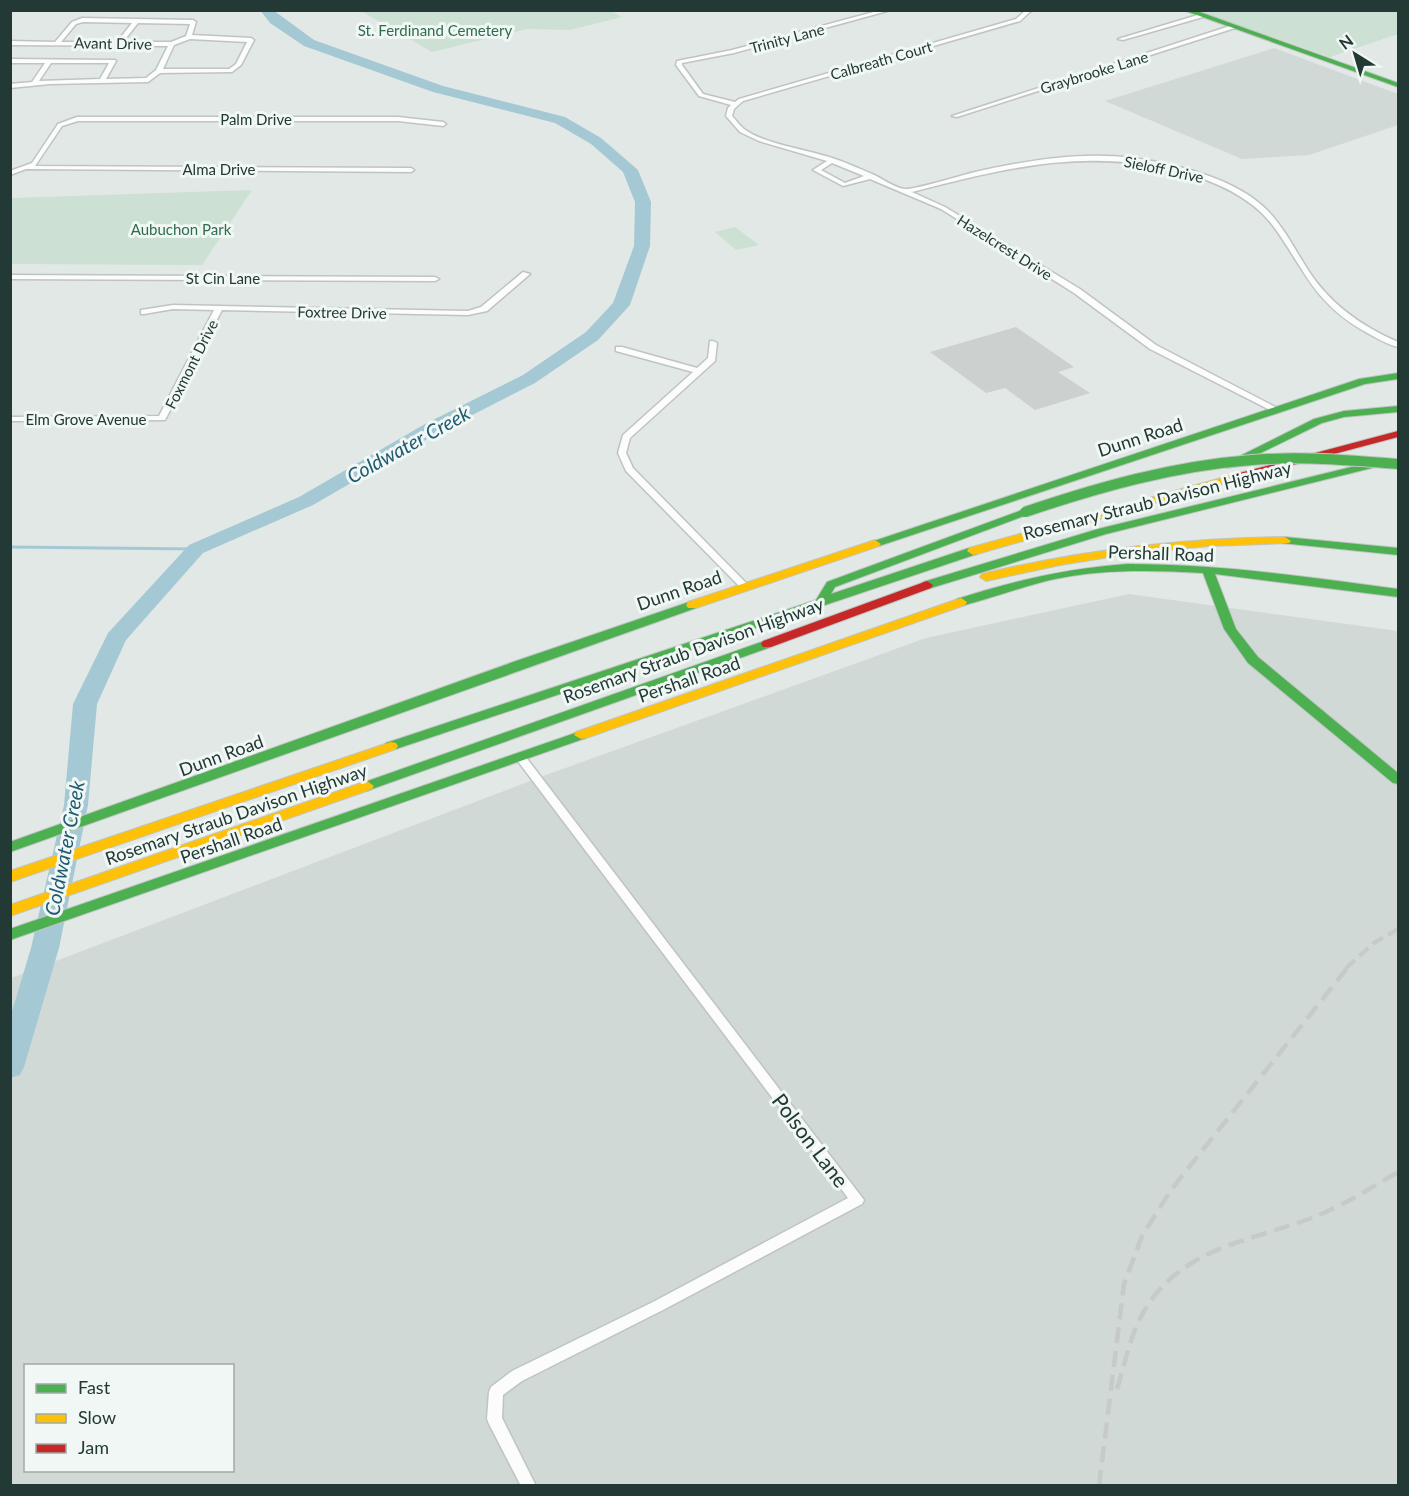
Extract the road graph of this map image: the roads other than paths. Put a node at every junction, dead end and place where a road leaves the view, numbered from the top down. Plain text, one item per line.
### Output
1 (889, 10) edge
2 (1030, 10) edge
3 (1186, 10) edge
4 (1201, 16) junction
5 (136, 21) junction
6 (1233, 27) junction
7 (189, 37) junction
8 (1121, 39) dead end
9 (10, 43) edge
10 (57, 43) junction
11 (90, 43) junction
12 (119, 43) junction
13 (172, 44) junction
14 (1318, 57) junction
15 (10, 61) edge
16 (49, 61) junction
17 (76, 61) junction
18 (159, 71) junction
19 (101, 82) junction
20 (34, 84) junction
21 (1398, 85) edge
22 (10, 86) edge
23 (1398, 91) edge
24 (733, 106) junction
25 (955, 116) dead end
26 (443, 124) dead end
27 (832, 160) junction
28 (28, 168) junction
29 (411, 170) dead end
30 (10, 173) edge
31 (871, 176) junction
32 (908, 191) junction
33 (526, 274) dead end
34 (10, 277) edge
35 (435, 279) dead end
36 (219, 308) junction
37 (144, 312) dead end
38 (713, 343) dead end
39 (1396, 346) edge
40 (619, 349) dead end
41 (1398, 366) edge
42 (699, 371) junction
43 (1398, 376) edge
44 (1364, 381) junction
45 (1398, 409) edge
46 (1277, 410) junction
47 (162, 418) joint
48 (10, 419) edge
49 (1398, 434) edge
50 (1398, 458) edge
51 (1398, 466) edge
52 (1324, 476) junction
53 (1194, 488) junction
54 (1398, 552) edge
55 (1208, 571) junction
56 (927, 585) junction
57 (745, 587) junction
58 (1398, 593) edge
59 (819, 604) junction
60 (521, 758) junction
61 (1398, 780) edge
62 (14, 846) edge
63 (10, 877) edge
64 (10, 911) edge
65 (10, 936) edge
66 (529, 1485) edge

1 - 24 street, Trinity Lane
2 - 24 street, Calbreath Court
3 - 4 main road
4 - 6 main road
4 - 8 street
5 - 7 street
5 - 10 street
5 - 12 street
6 - 14 main road
6 - 25 street, Graybrooke Lane
7 - 13 street
7 - 18 street
9 - 10 street, Avant Drive
10 - 11 street, Avant Drive
11 - 12 street, Avant Drive
11 - 17 street
12 - 13 street, Avant Drive
13 - 18 street, Avant Drive
14 - 21 main road
14 - 23 main road
15 - 16 street
16 - 17 street
16 - 20 street
17 - 19 street
18 - 19 street, Avant Drive
19 - 20 street
20 - 22 street
24 - 27 street, Hazelcrest Drive
26 - 28 street, Palm Drive
27 - 31 street, Hazelcrest Drive
27 - 31 street
28 - 29 street, Alma Drive
28 - 30 street, Alma Drive
31 - 32 street, Hazelcrest Drive
32 - 39 street, Sieloff Drive
32 - 46 street, Hazelcrest Drive
33 - 36 street, Foxtree Drive
34 - 35 street, St Cin Lane
36 - 37 street, Foxtree Drive
36 - 47 street, Foxmont Drive
38 - 42 street
40 - 42 street
41 - 44 main road, Dunn Road
42 - 57 street
43 - 44 main road, Dunn Road
44 - 46 main road, Dunn Road
45 - 53 main road
46 - 57 main road, Dunn Road
47 - 48 street, Elm Grove Avenue
49 - 53 main road, Rosemary Straub Davison Highway
50 - 52 main road, Rosemary Straub Davison Highway
51 - 52 main road
51 - 59 main road, bridge
52 - 56 main road, Rosemary Straub Davison Highway
53 - 59 main road, Rosemary Straub Davison Highway
54 - 56 main road
55 - 58 main road, Pershall Road
55 - 60 main road, Pershall Road
55 - 61 main road
56 - 64 main road, Rosemary Straub Davison Highway
57 - 62 main road, Dunn Road
59 - 63 main road, Rosemary Straub Davison Highway
60 - 65 main road, Pershall Road
60 - 66 street, Polson Lane

